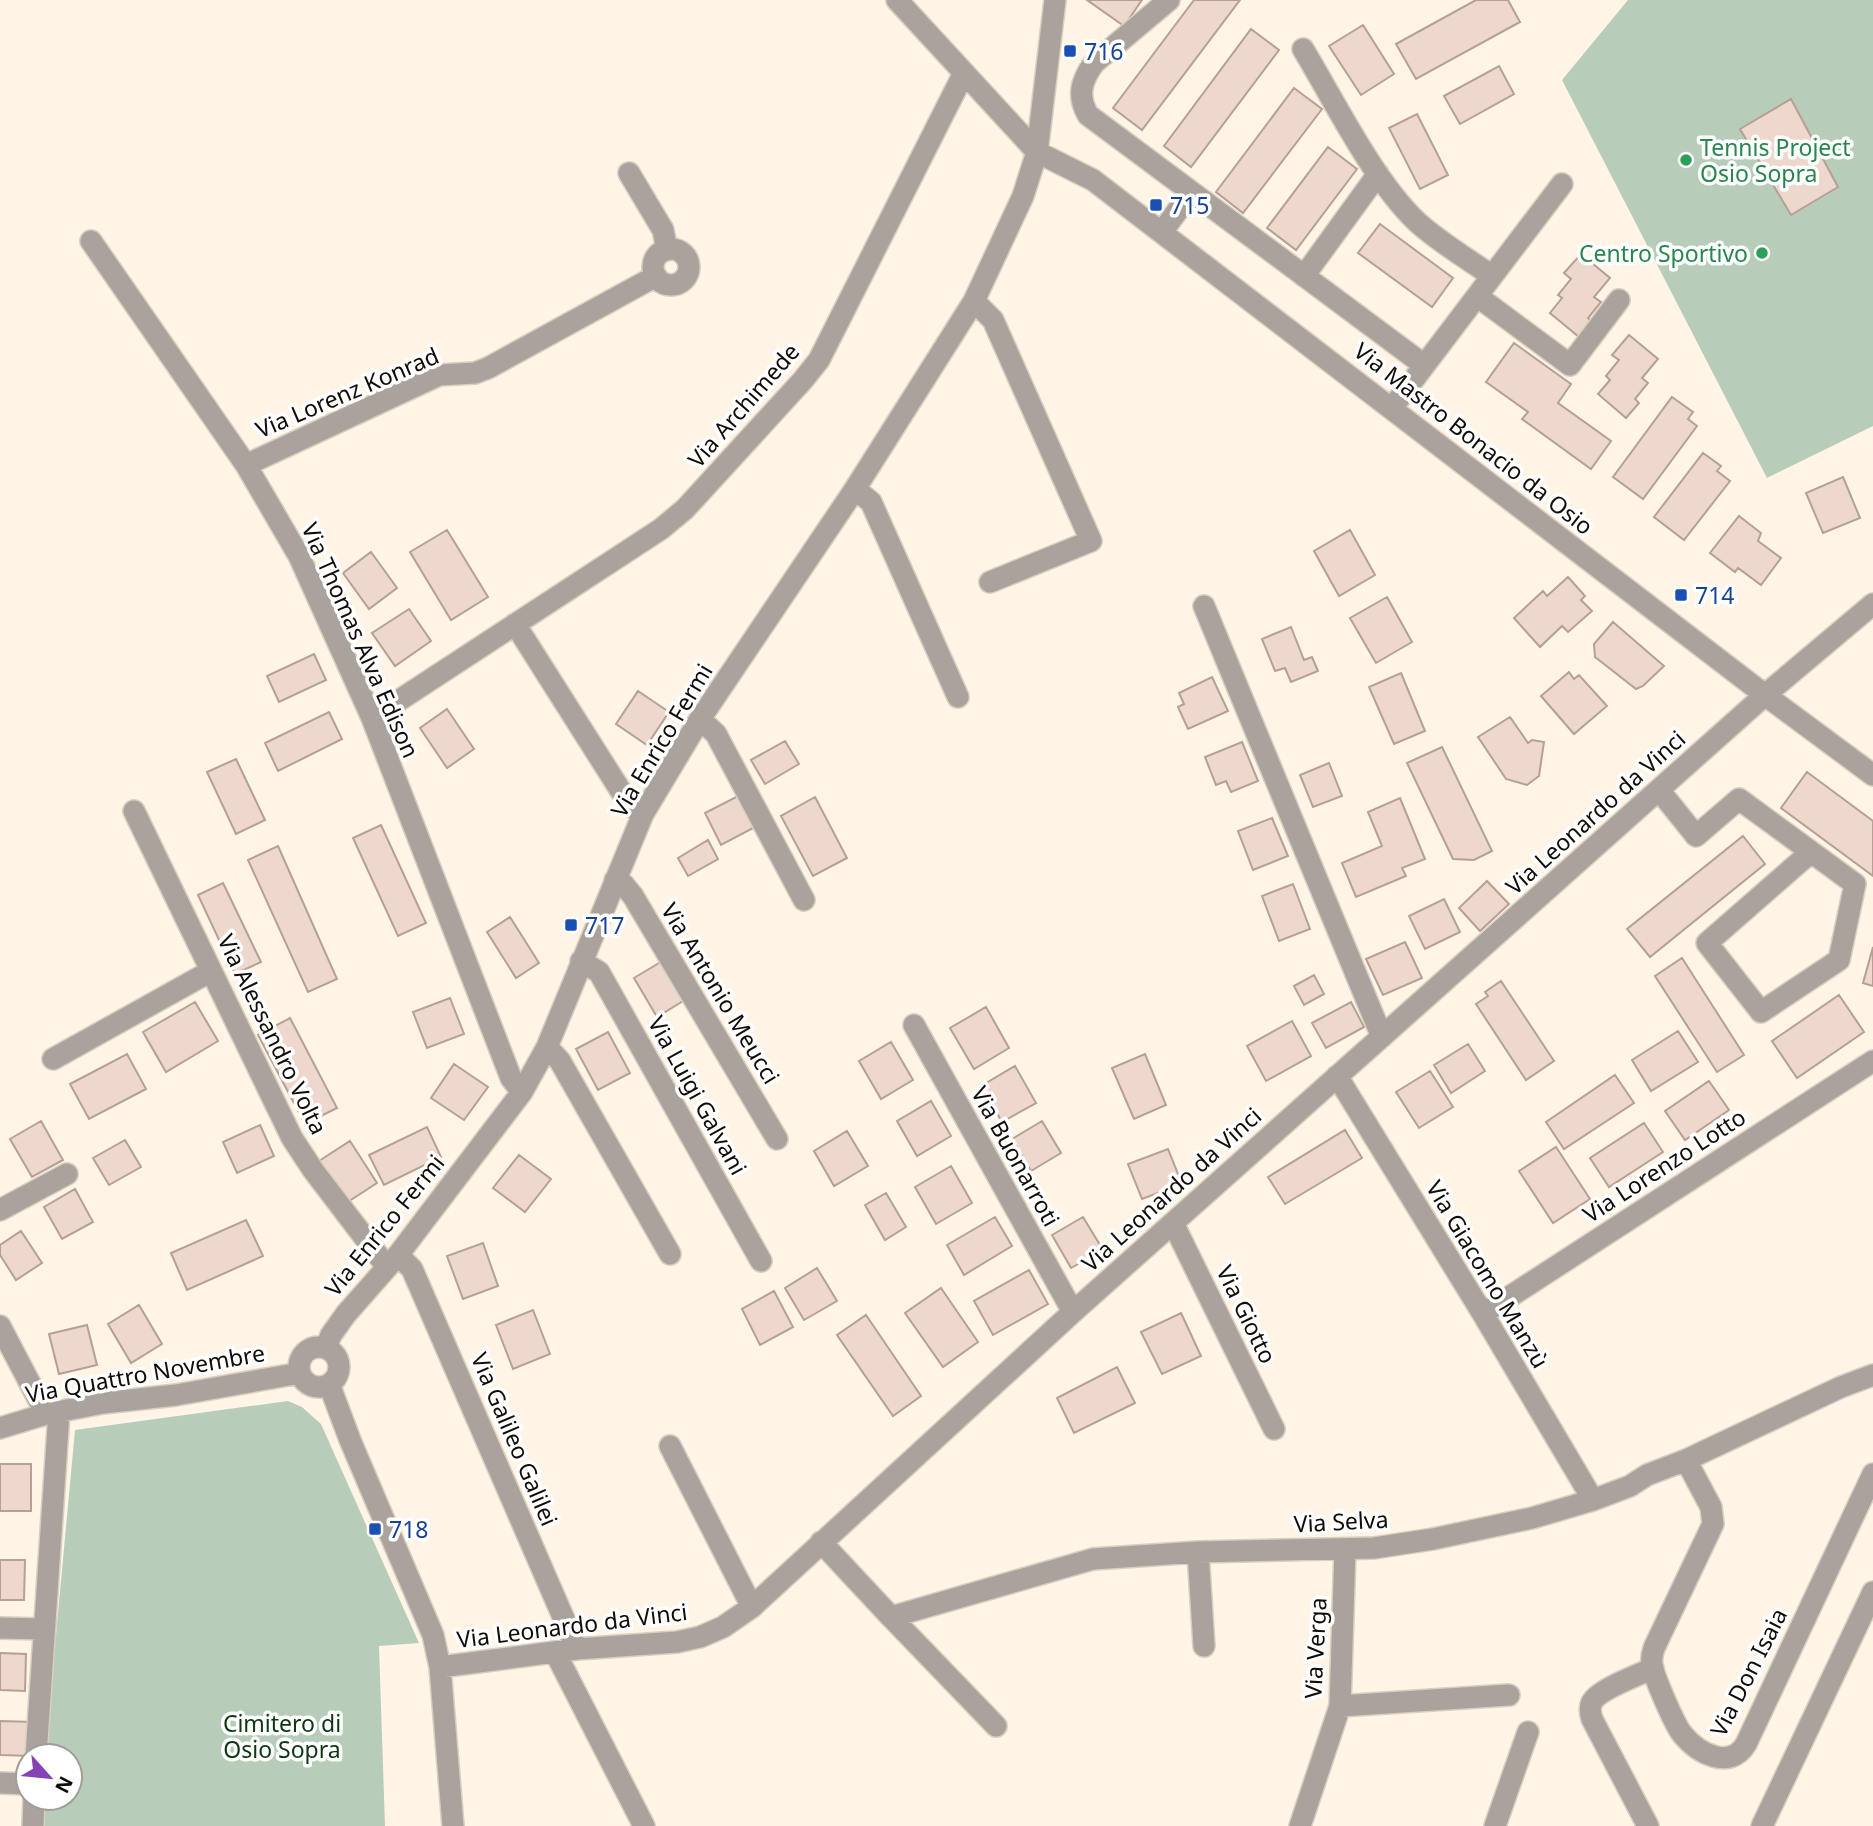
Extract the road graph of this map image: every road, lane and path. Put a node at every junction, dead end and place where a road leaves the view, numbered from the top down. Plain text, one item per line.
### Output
1 (897, 0) edge
2 (1055, 0) edge
3 (1169, 0) edge
4 (1303, 49) dead end
5 (964, 73) junction
6 (1037, 152) junction
7 (629, 173) dead end
8 (1378, 174) junction
9 (1562, 184) dead end
10 (1191, 192) junction
11 (1162, 232) junction
12 (91, 241) dead end
13 (667, 250) junction
14 (656, 276) junction
15 (1304, 276) junction
16 (1492, 276) junction
17 (1477, 296) junction
18 (1619, 300) dead end
19 (974, 301) junction
20 (1424, 365) junction
21 (1392, 408) junction
22 (246, 464) junction
23 (855, 489) junction
24 (990, 582) dead end
25 (1873, 604) edge
26 (1204, 606) dead end
27 (516, 624) junction
28 (1765, 695) junction
29 (958, 697) dead end
30 (372, 718) junction
31 (701, 719) junction
32 (1873, 775) edge
33 (1659, 790) junction
34 (134, 811) dead end
35 (643, 814) junction
36 (1811, 852) junction
37 (615, 880) junction
38 (804, 900) dead end
39 (581, 961) junction
40 (211, 971) junction
41 (914, 1025) dead end
42 (1382, 1037) junction
43 (547, 1047) junction
44 (53, 1059) dead end
45 (1873, 1061) edge
46 (1337, 1076) junction
47 (522, 1091) junction
48 (777, 1139) dead end
49 (67, 1174) dead end
50 (0, 1210) edge
51 (1173, 1223) junction
52 (670, 1254) dead end
53 (392, 1261) junction
54 (761, 1261) dead end
55 (1073, 1312) junction
56 (1483, 1314) junction
57 (0, 1326) edge
58 (326, 1348) junction
59 (300, 1373) junction
60 (1872, 1378) edge
61 (329, 1384) junction
62 (53, 1413) junction
63 (0, 1428) edge
64 (1274, 1429) dead end
65 (670, 1446) dead end
66 (1686, 1460) junction
67 (1873, 1474) edge
68 (1592, 1500) junction
69 (821, 1542) junction
70 (1345, 1550) junction
71 (1198, 1552) junction
72 (1873, 1592) edge
73 (752, 1607) junction
74 (891, 1617) junction
75 (0, 1628) edge
76 (43, 1629) junction
77 (1204, 1646) dead end
78 (577, 1649) junction
79 (555, 1652) junction
80 (440, 1667) junction
81 (1653, 1668) junction
82 (1509, 1695) dead end
83 (1340, 1706) junction
84 (996, 1726) dead end
85 (1528, 1732) dead end
86 (37, 1742) edge
87 (453, 1826) edge
88 (644, 1826) edge
89 (1300, 1826) edge
90 (1495, 1826) edge
91 (1648, 1826) edge
92 (1762, 1826) edge

1 - 5 street
2 - 6 street, Via Enrico Fermi
3 - 10 street
4 - 8 street
5 - 6 street
5 - 27 street, Via Archimede
6 - 11 street, Via Mastro Bonacio da Osio
6 - 19 street, Via Enrico Fermi
7 - 13 street
8 - 15 street
8 - 16 street
9 - 16 street
10 - 11 street
10 - 15 street
11 - 21 street, Via Mastro Bonacio da Osio
12 - 22 street, Via Thomas Alva Edison
13 - 14 street
13 - 14 street
14 - 22 street, Via Lorenz Konrad
15 - 20 street
16 - 17 street
17 - 18 street
17 - 20 street
19 - 23 street, Via Enrico Fermi
19 - 24 street
20 - 21 street
21 - 28 street, Via Mastro Bonacio da Osio
22 - 30 street, Via Thomas Alva Edison
23 - 29 street
23 - 31 street, Via Enrico Fermi
25 - 28 street, Via Leonardo da Vinci
26 - 42 street
27 - 30 street, Via Archimede
27 - 35 street
28 - 32 street, Via Mastro Bonacio da Osio
28 - 33 street, Via Leonardo da Vinci
30 - 47 street, Via Thomas Alva Edison
31 - 35 street, Via Enrico Fermi
31 - 38 street
33 - 36 street
33 - 42 street, Via Leonardo da Vinci
34 - 40 street, Via Alessandro Volta
35 - 37 street, Via Enrico Fermi
36 - 36 street
37 - 39 street, Via Enrico Fermi
37 - 48 street, Via Antonio Meucci
39 - 43 street, Via Enrico Fermi
39 - 54 street, Via Luigi Galvani
40 - 44 street
40 - 53 street, Via Alessandro Volta
41 - 55 street, Via Buonarroti
42 - 46 street, Via Leonardo da Vinci
43 - 47 street, Via Enrico Fermi
43 - 52 street
45 - 56 street, Via Lorenzo Lotto
46 - 51 street, Via Leonardo da Vinci
46 - 56 street, Via Giacomo Manzù
47 - 53 street, Via Enrico Fermi
49 - 50 street
51 - 55 street, Via Leonardo da Vinci
51 - 64 street, Via Giotto
53 - 58 street, Via Enrico Fermi
53 - 78 street, Via Galileo Galilei
55 - 69 street, Via Leonardo da Vinci
56 - 68 street, Via Giacomo Manzù
57 - 62 street
58 - 59 street
58 - 61 street
59 - 61 street
59 - 62 street, Via Quattro Novembre
60 - 66 street, Via Selva
61 - 80 street
62 - 63 street, Via Quattro Novembre
62 - 76 street
65 - 73 street
66 - 68 street, Via Selva
66 - 81 street
67 - 81 street, Via Don Isaia
68 - 70 street, Via Selva
69 - 73 street, Via Leonardo da Vinci
69 - 74 street
70 - 71 street, Via Selva
70 - 83 street, Via Verga
71 - 74 street, Via Selva
71 - 77 street
72 - 92 street
73 - 78 street, Via Leonardo da Vinci
74 - 84 street
75 - 76 street
76 - 86 street
78 - 79 street, Via Leonardo da Vinci
79 - 80 street, Via Leonardo da Vinci
79 - 88 street
80 - 87 street
81 - 91 street
82 - 83 street
83 - 89 street, Via Verga
85 - 90 street

